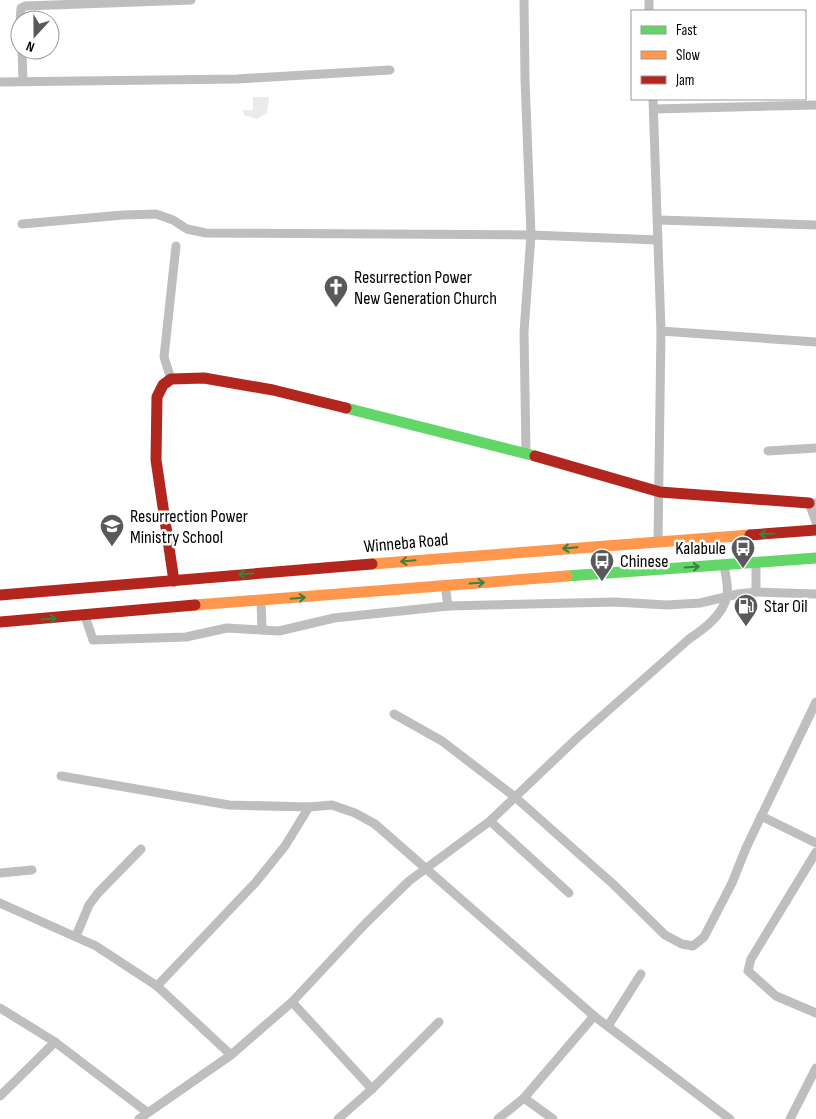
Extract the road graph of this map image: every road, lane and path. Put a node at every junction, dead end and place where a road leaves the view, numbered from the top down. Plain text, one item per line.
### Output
1 (191, 0) edge
2 (524, 0) edge
3 (21, 10) edge
4 (22, 60) edge
5 (390, 70) dead end
6 (23, 80) junction
7 (0, 82) edge
8 (653, 100) edge
9 (816, 105) edge
10 (654, 109) junction
11 (658, 220) junction
12 (22, 224) dead end
13 (816, 225) edge
14 (531, 235) junction
15 (658, 240) junction
16 (176, 246) dead end
17 (661, 331) junction
18 (816, 342) edge
19 (170, 379) junction
20 (816, 448) edge
21 (768, 451) dead end
22 (526, 453) junction
23 (660, 492) junction
24 (813, 503) edge
25 (816, 522) edge
26 (816, 530) edge
27 (658, 541) junction
28 (816, 558) edge
29 (756, 563) junction
30 (724, 565) junction
31 (174, 581) junction
32 (445, 585) junction
33 (756, 592) junction
34 (816, 594) edge
35 (0, 595) edge
36 (727, 596) junction
37 (261, 602) junction
38 (448, 606) junction
39 (85, 616) junction
40 (0, 622) edge
41 (262, 630) junction
42 (816, 702) edge
43 (394, 714) dead end
44 (61, 776) dead end
45 (515, 797) junction
46 (309, 807) junction
47 (761, 816) junction
48 (490, 821) junction
49 (816, 843) edge
50 (141, 849) dead end
51 (816, 852) edge
52 (424, 869) junction
53 (32, 870) dead end
54 (0, 873) edge
55 (569, 894) dead end
56 (0, 903) edge
57 (76, 936) junction
58 (641, 974) dead end
59 (157, 986) junction
60 (292, 1002) junction
61 (0, 1008) edge
62 (816, 1013) edge
63 (594, 1016) junction
64 (439, 1022) dead end
65 (608, 1026) junction
66 (55, 1042) junction
67 (231, 1055) junction
68 (816, 1068) edge
69 (372, 1090) junction
70 (0, 1096) edge
71 (524, 1098) junction
72 (147, 1112) junction
73 (139, 1119) edge
74 (338, 1119) edge
75 (498, 1119) edge
76 (553, 1119) edge
77 (730, 1119) edge
78 (790, 1119) edge

1 - 3 street
2 - 14 street
4 - 6 street
5 - 6 street
6 - 7 street
8 - 10 street
9 - 10 street
10 - 11 street
11 - 13 street
11 - 15 street
12 - 14 street
14 - 15 street
14 - 22 street
15 - 17 street
16 - 19 street
17 - 18 street
17 - 23 street
19 - 22 main road
19 - 31 main road
20 - 21 street
22 - 23 main road
23 - 24 main road
23 - 27 street
24 - 25 street
26 -> 27 main road, Winneba Road
27 -> 31 main road, Winneba Road
28 - 29 main road
29 - 30 main road
29 - 33 street
32 -> 30 main road
30 - 36 street
31 - 35 main road, Winneba Road
37 -> 32 main road
32 - 38 street
33 - 34 street
33 - 36 street
36 - 38 street
36 - 45 street
37 - 39 main road
37 - 41 street
38 - 41 street
40 -> 39 main road
39 - 41 street
42 - 47 street
43 - 45 street
44 - 46 street
45 - 47 street
45 - 48 street
46 - 52 street
46 - 59 street
47 - 49 street
48 - 52 street
48 - 55 street
50 - 57 street
51 - 62 street
52 - 60 street
52 - 63 street
53 - 54 street
56 - 57 street
57 - 59 street
58 - 65 street
59 - 67 street
60 - 67 street
60 - 69 street
61 - 66 street
63 - 65 street
63 - 71 street
64 - 69 street
65 - 77 street
66 - 70 street
66 - 72 street
67 - 72 street
68 - 78 street
69 - 74 street
71 - 75 street
71 - 76 street
72 - 73 street

